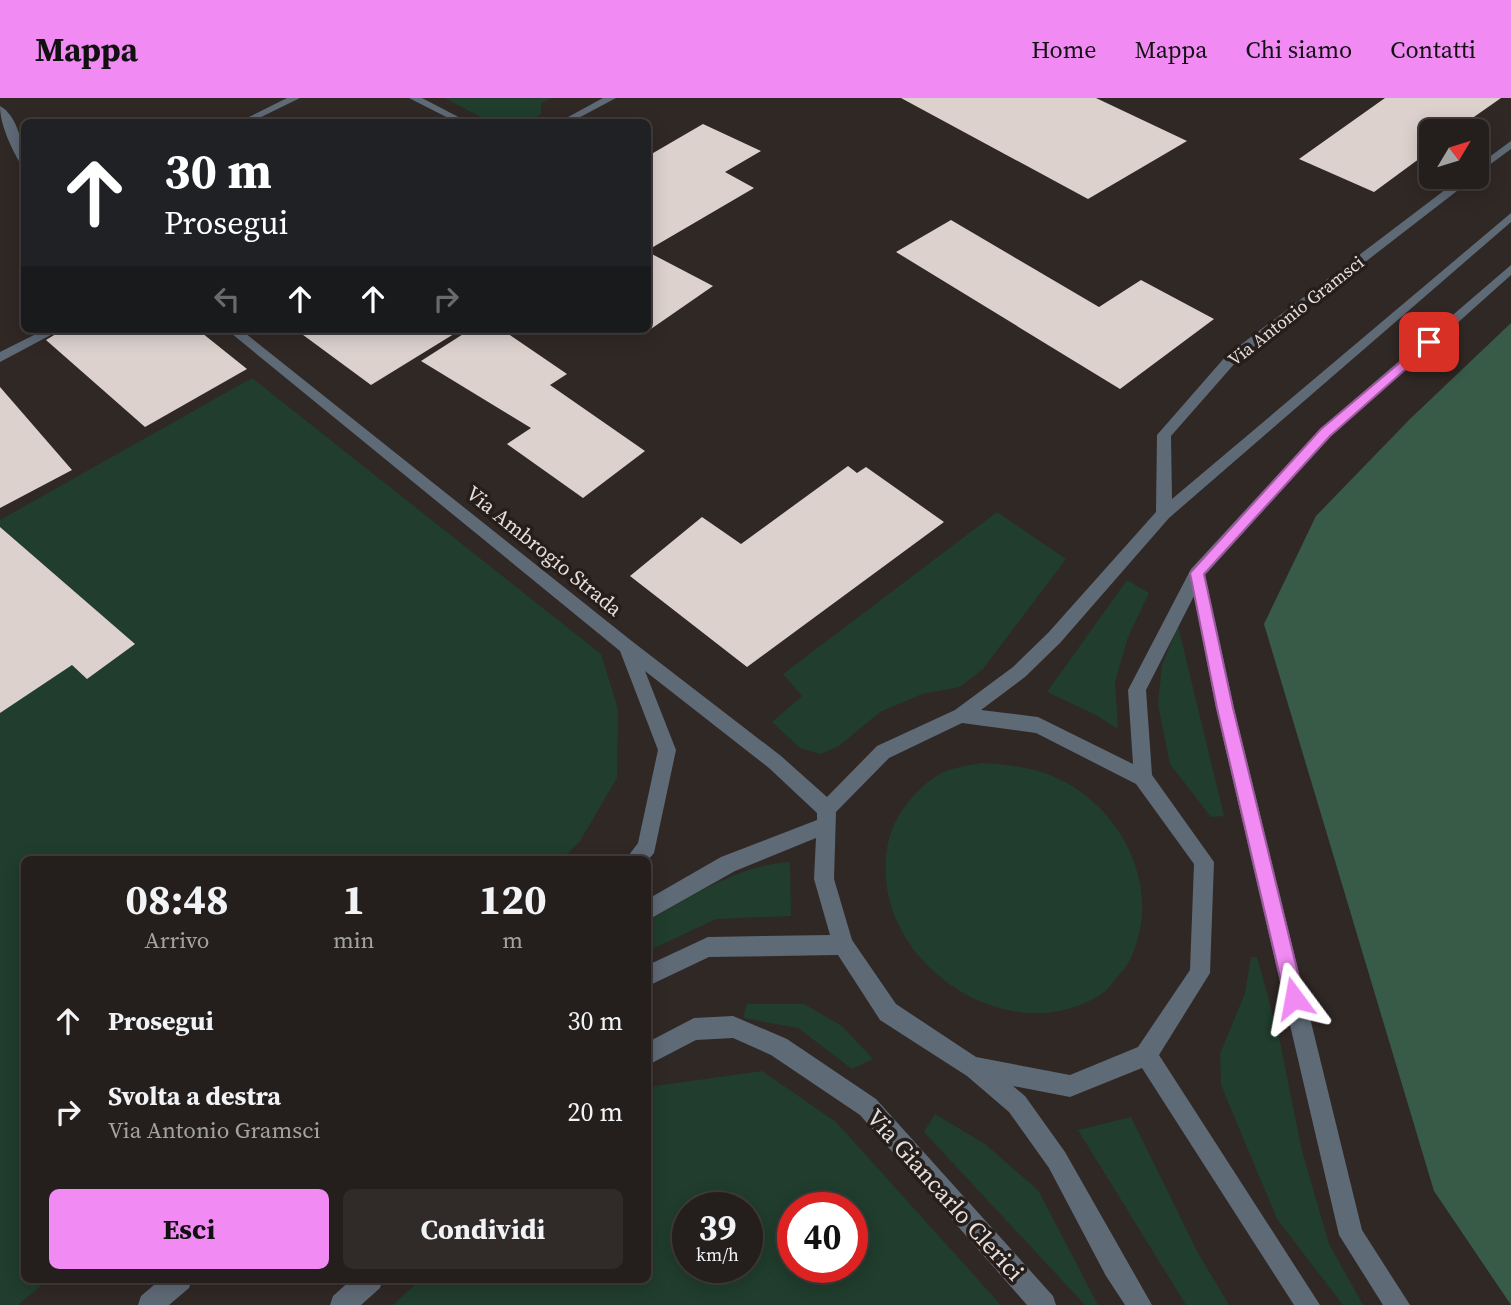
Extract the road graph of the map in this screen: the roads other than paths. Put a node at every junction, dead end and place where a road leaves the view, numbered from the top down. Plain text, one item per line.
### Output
1 (295, 98) edge
2 (414, 98) edge
3 (611, 98) edge
4 (0, 109) edge
5 (250, 119) edge
6 (457, 119) edge
7 (570, 119) edge
8 (1511, 144) edge
9 (21, 155) edge
10 (1489, 161) edge
11 (1453, 189) edge
12 (1511, 216) edge
13 (1511, 269) edge
14 (49, 333) edge
15 (237, 333) edge
16 (0, 358) edge
17 (1164, 514) junction
18 (1197, 573) junction
19 (627, 647) junction
20 (961, 715) junction
21 (1143, 778) junction
22 (827, 817) junction
23 (639, 856) edge
24 (651, 908) edge
25 (843, 945) junction
26 (651, 975) edge
27 (651, 1052) edge
28 (1146, 1055) junction
29 (972, 1067) junction
30 (175, 1283) edge
31 (367, 1283) edge
32 (150, 1305) edge
33 (342, 1305) edge
34 (1044, 1305) edge
35 (1140, 1305) edge
36 (1308, 1305) edge
37 (1398, 1305) edge

1 - 5 street
2 - 6 street
3 - 7 street
4 - 9 street
8 - 10 street
11 - 17 street, Via Antonio Gramsci
12 - 17 street
13 - 18 street
14 - 16 street
15 - 19 street, Via Ambrogio Strada
17 - 20 street
18 - 21 street
18 - 37 street
19 - 22 street, Via Ambrogio Strada
19 - 23 street
20 - 21 street
20 - 22 street
21 - 28 street
22 - 24 street
22 - 25 street
25 - 26 street
25 - 29 street
27 - 34 street, Via Giancarlo Clerici
28 - 29 street
28 - 36 street
29 - 35 street
30 - 32 street
31 - 33 street

